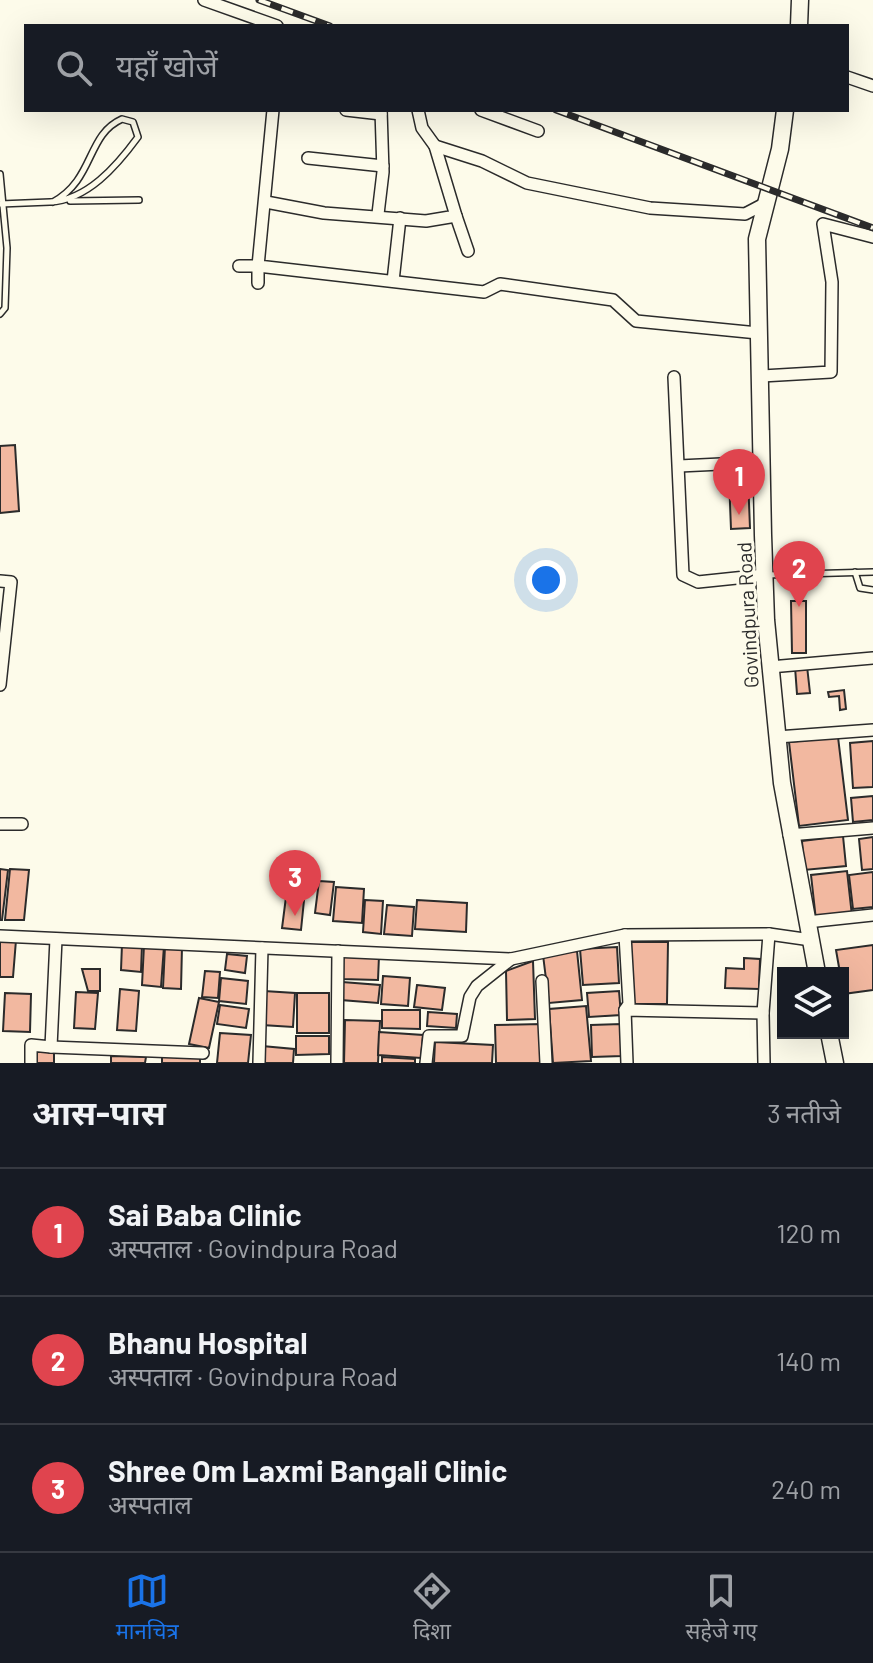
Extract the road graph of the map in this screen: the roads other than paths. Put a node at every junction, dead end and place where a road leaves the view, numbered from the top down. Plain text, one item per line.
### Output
1 (204, 0) edge
2 (800, 0) edge
3 (271, 24) edge
4 (799, 24) edge
5 (849, 78) edge
6 (873, 86) edge
7 (273, 112) edge
8 (381, 112) edge
9 (418, 112) edge
10 (486, 112) edge
11 (785, 112) edge
12 (538, 131) dead end
13 (435, 146) junction
14 (308, 158) dead end
15 (383, 166) junction
16 (0, 174) edge
17 (139, 200) dead end
18 (69, 201) junction
19 (53, 202) junction
20 (266, 202) junction
21 (1, 204) edge
22 (764, 204) junction
23 (378, 214) junction
24 (456, 216) junction
25 (400, 218) junction
26 (873, 237) edge
27 (468, 251) dead end
28 (239, 266) dead end
29 (258, 266) junction
30 (393, 281) junction
31 (258, 283) dead end
32 (0, 314) edge
33 (758, 333) junction
34 (760, 376) junction
35 (674, 377) dead end
36 (763, 462) junction
37 (679, 466) junction
38 (855, 572) junction
39 (873, 572) edge
40 (765, 575) junction
41 (0, 581) edge
42 (873, 590) edge
43 (873, 658) edge
44 (770, 667) junction
45 (0, 685) edge
46 (873, 730) edge
47 (777, 737) junction
48 (0, 824) edge
49 (22, 824) dead end
50 (873, 828) edge
51 (789, 835) junction
52 (873, 915) edge
53 (807, 922) junction
54 (769, 934) junction
55 (625, 935) junction
56 (0, 936) edge
57 (56, 939) junction
58 (811, 940) junction
59 (262, 948) junction
60 (338, 951) junction
61 (511, 959) junction
62 (816, 967) edge
63 (542, 981) dead end
64 (625, 1010) junction
65 (763, 1013) junction
66 (830, 1039) edge
67 (51, 1047) junction
68 (203, 1053) dead end
69 (159, 1057) edge
70 (31, 1063) edge
71 (259, 1063) edge
72 (337, 1063) edge
73 (426, 1063) edge
74 (546, 1063) edge
75 (627, 1063) edge
76 (764, 1063) edge
77 (835, 1063) edge

1 - 3 street
2 - 4 street
5 - 6 street
7 - 20 street
8 - 15 street
9 - 13 street
10 - 12 street
11 - 22 street, Govindpura Road
13 - 22 street
13 - 24 street
14 - 15 street
15 - 23 street
16 - 21 lane
17 - 18 lane
18 - 19 lane
18 - 19 lane
19 - 21 lane
20 - 23 street
20 - 29 street
21 - 32 lane
22 - 33 street, Govindpura Road
23 - 25 street
24 - 25 street
24 - 27 street
25 - 30 street
26 - 34 street
28 - 29 street
29 - 30 street
29 - 31 street
30 - 33 street
33 - 34 street, Govindpura Road
34 - 36 street, Govindpura Road
35 - 37 street
36 - 37 street
36 - 40 street, Govindpura Road
37 - 40 street
38 - 39 lane
38 - 40 lane
38 - 42 lane
40 - 44 street, Govindpura Road
41 - 45 street
43 - 44 street
44 - 47 street, Govindpura Road
46 - 47 street
47 - 51 street, Govindpura Road
48 - 49 street
50 - 51 street
51 - 53 street, Govindpura Road
52 - 53 street
53 - 58 street, Govindpura Road
54 - 55 street
54 - 58 street
54 - 65 street
55 - 61 street
55 - 64 street
56 - 57 street
57 - 59 street
57 - 67 street
58 - 62 street, Govindpura Road
59 - 60 street
59 - 71 street
60 - 61 street
60 - 72 street
61 - 73 street
63 - 74 street
64 - 65 street
64 - 75 street
65 - 76 street
66 - 77 street
67 - 69 street
67 - 70 street
68 - 69 street

